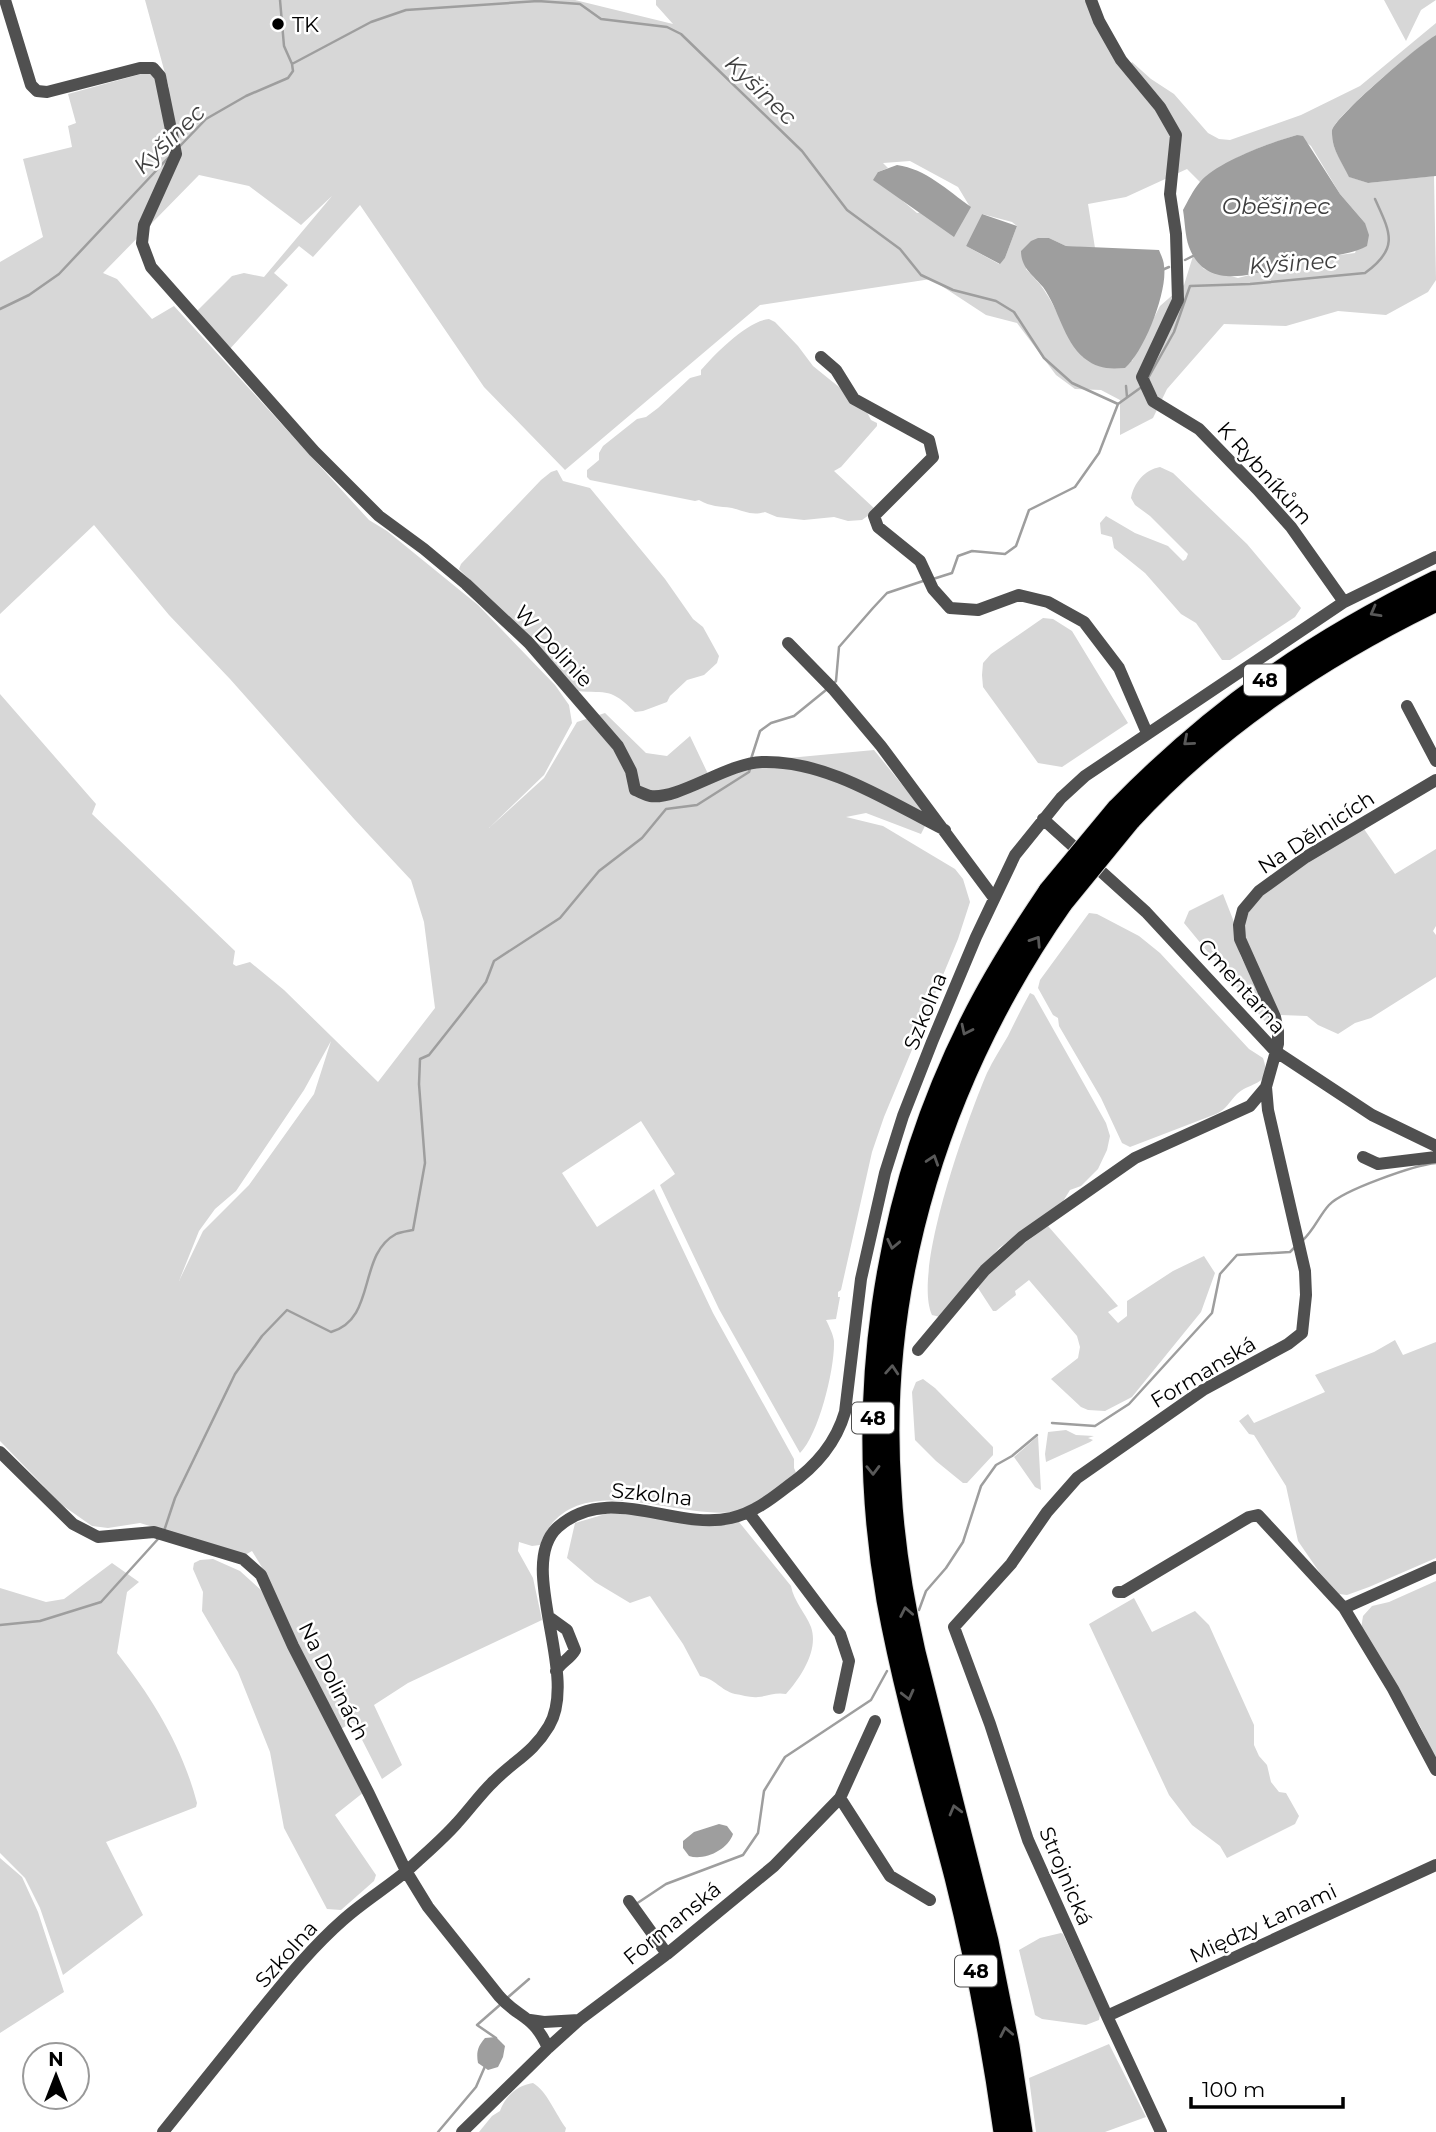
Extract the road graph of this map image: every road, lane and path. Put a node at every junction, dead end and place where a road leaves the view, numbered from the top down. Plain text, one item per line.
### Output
1 (5, 0) edge
2 (1091, 0) edge
3 (821, 358) dead end
4 (1436, 558) edge
5 (1436, 581) edge
6 (1436, 601) edge
7 (1344, 602) junction
8 (788, 643) dead end
9 (1407, 706) dead end
10 (1147, 733) junction
11 (1436, 761) edge
12 (1436, 780) edge
13 (1123, 815) junction
14 (1043, 819) junction
15 (945, 830) junction
16 (1056, 897) junction
17 (994, 898) junction
18 (1275, 1051) junction
19 (1266, 1087) junction
20 (1250, 1106) junction
21 (1268, 1110) junction
22 (1436, 1146) edge
23 (1363, 1157) dead end
24 (1436, 1157) edge
25 (918, 1350) dead end
26 (0, 1452) edge
27 (748, 1513) junction
28 (1436, 1567) edge
29 (1118, 1592) dead end
30 (1344, 1608) junction
31 (549, 1618) junction
32 (954, 1628) joint
33 (556, 1671) junction
34 (839, 1708) dead end
35 (875, 1721) dead end
36 (1436, 1770) edge
37 (840, 1798) junction
38 (1436, 1865) edge
39 (406, 1871) junction
40 (930, 1900) dead end
41 (629, 1901) dead end
42 (667, 1954) junction
43 (1107, 2016) junction
44 (530, 2020) junction
45 (579, 2020) junction
46 (548, 2048) junction
47 (994, 2061) junction
48 (163, 2132) edge
49 (462, 2132) edge
50 (994, 2132) edge
51 (1004, 2132) edge
52 (1023, 2132) edge
53 (1161, 2132) edge

1 - 15 street, W Dolinie
2 - 7 street, K Rybníkům
3 - 10 street
4 - 7 street, Szkolna
5 -> 13 highway, 48
6 - 13 highway, 48
7 - 10 street, Szkolna
8 - 15 street
9 - 11 street
10 - 14 street, Szkolna
12 - 18 street, Na Dělnicích
13 - 16 highway, 48, bridge
14 - 17 street, Szkolna
14 - 18 street, Cmentarna
15 - 17 street
16 -> 47 highway, 48
52 -> 16 highway, 48
17 - 27 street, Szkolna
18 - 19 street
18 - 22 street, Cmentarna
19 - 20 street
19 - 21 street, Formanská
20 - 21 street
20 - 25 street
21 - 32 street, Formanská
23 - 24 street
26 - 39 street, Na Dolinách
27 - 31 street, Szkolna
27 - 34 street
28 - 30 street
29 - 30 street
30 - 36 street
31 - 33 street, Szkolna
31 - 33 street
32 - 43 street, Strojnická
33 - 39 street, Szkolna
35 - 37 street, Formanská
37 - 40 street
37 - 42 street, Formanská
38 - 43 street, Między Łanami
39 - 44 street, Na Dolinách
39 - 48 street, Szkolna
41 - 42 street
42 - 45 street, Formanská
43 - 53 street, Strojnická
44 - 45 street
44 - 46 street, Na Dolinách
45 - 46 street, Formanská
46 - 49 street, Formanská
47 - 50 highway
47 - 51 highway, 48

